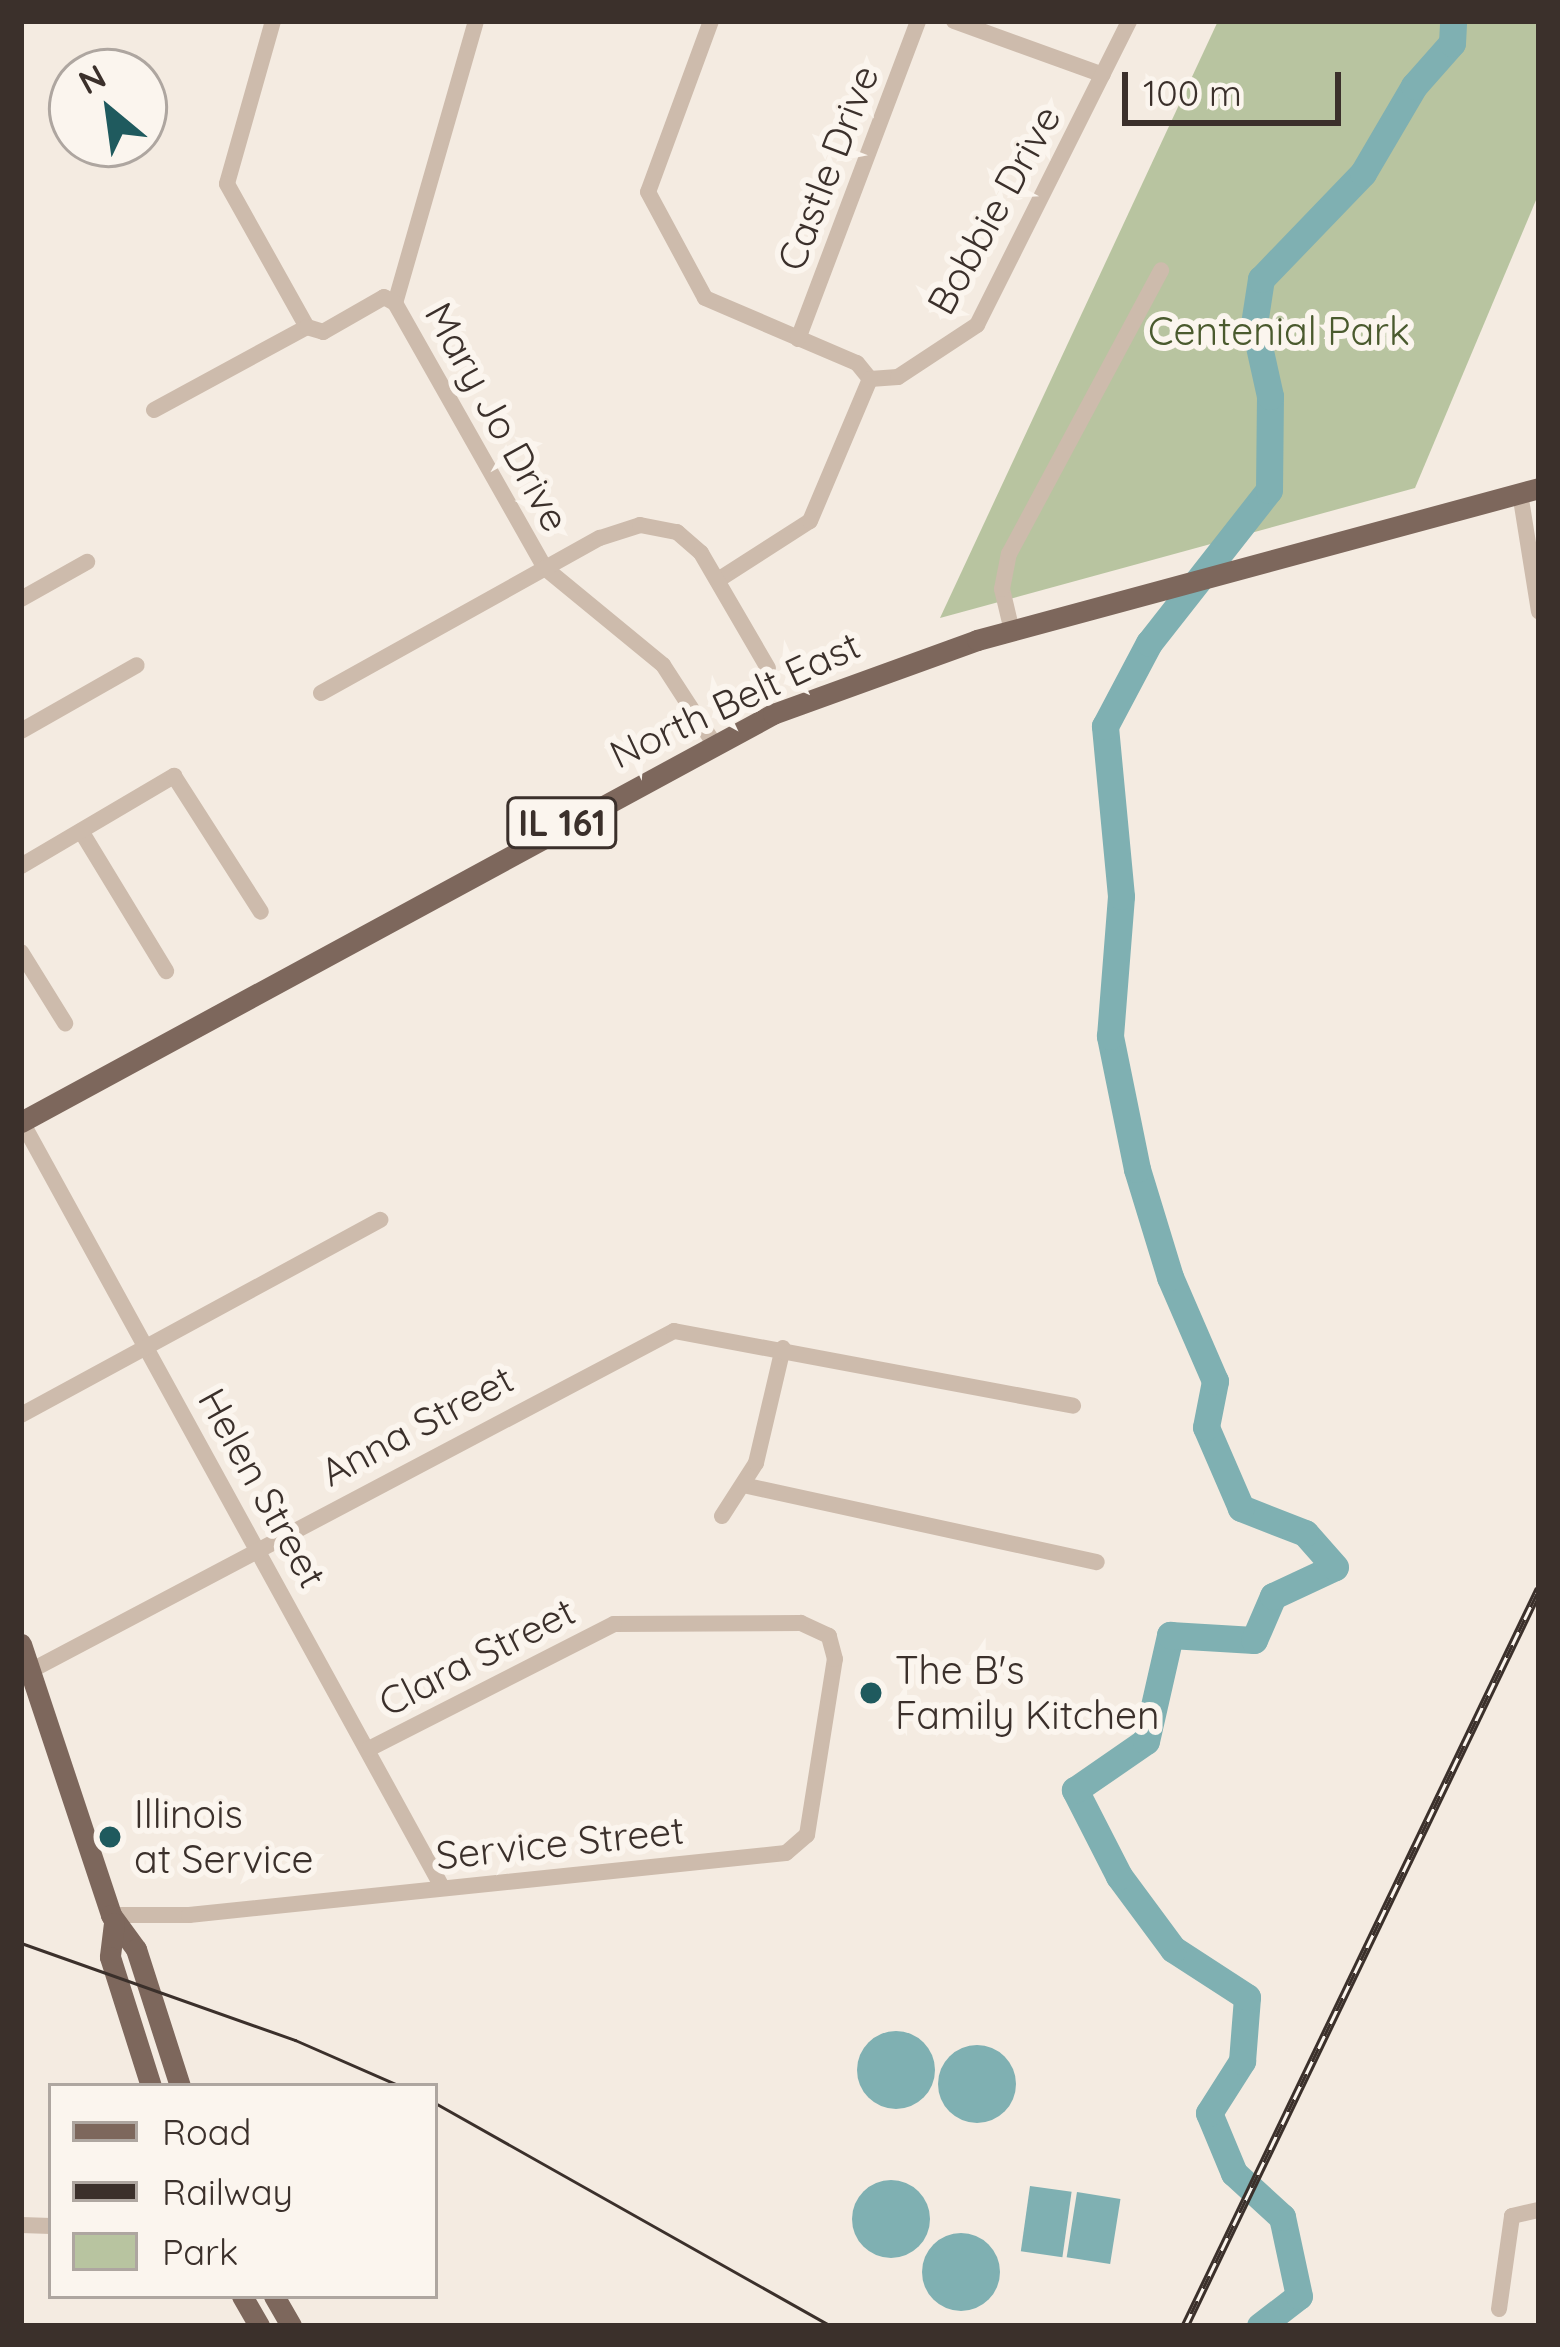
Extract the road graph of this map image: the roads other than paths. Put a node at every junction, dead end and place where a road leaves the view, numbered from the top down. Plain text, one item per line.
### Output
1 (273, 21) edge
2 (476, 21) edge
3 (711, 21) edge
4 (918, 21) edge
5 (953, 21) edge
6 (1129, 21) edge
7 (1103, 75) junction
8 (1161, 270) dead end
9 (395, 303) junction
10 (307, 327) junction
11 (798, 339) junction
12 (870, 379) junction
13 (154, 410) dead end
14 (1530, 491) edge
15 (87, 562) dead end
16 (545, 568) junction
17 (718, 580) junction
18 (21, 599) edge
19 (1539, 611) edge
20 (1012, 631) junction
21 (137, 665) dead end
22 (768, 668) dead end
23 (321, 693) dead end
24 (21, 731) edge
25 (712, 742) junction
26 (81, 831) junction
27 (21, 866) edge
28 (261, 912) dead end
29 (21, 952) edge
30 (166, 971) dead end
31 (65, 1023) dead end
32 (23, 1119) edge
33 (380, 1220) dead end
34 (147, 1348) junction
35 (783, 1348) junction
36 (1073, 1406) dead end
37 (21, 1415) edge
38 (743, 1485) junction
39 (722, 1516) dead end
40 (258, 1549) junction
41 (1097, 1562) dead end
42 (829, 1636) joint
43 (21, 1644) edge
44 (32, 1670) junction
45 (369, 1749) junction
46 (442, 1887) junction
47 (112, 1919) junction
48 (150, 2083) edge
49 (179, 2083) edge
50 (1539, 2210) edge
51 (244, 2299) edge
52 (276, 2299) edge
53 (1498, 2308) dead end
54 (259, 2326) edge
55 (291, 2326) edge

1 - 10 street
2 - 9 street, Mary Jo Drive
3 - 11 street
4 - 11 street, Castle Drive
5 - 7 street
6 - 7 street, Bobbie Drive
7 - 12 street, Bobbie Drive
8 - 20 street
9 - 10 street
9 - 16 street, Mary Jo Drive
10 - 13 street
11 - 12 street
12 - 17 street
14 - 19 street
14 - 20 main road, North Belt East / IL 161
15 - 18 street
16 - 17 street
16 - 23 street
16 - 25 street
17 - 22 street
20 - 25 main road, North Belt East / IL 161
21 - 24 street
25 - 32 main road, North Belt East / IL 161
26 - 27 street
26 - 28 street
26 - 30 street
29 - 31 street
32 - 34 street, Helen Street
33 - 34 street
34 - 37 street
34 - 40 street, Helen Street
35 - 36 street, Anna Street
35 - 38 street
35 - 40 street, Anna Street
38 - 39 street
38 - 41 street
40 - 44 street, Anna Street
40 - 45 street, Helen Street
42 - 45 street, Clara Street
42 - 46 street, Service Street
43 - 44 main road
44 - 47 main road
45 - 46 street, Helen Street
46 - 47 street, Service Street
47 - 48 main road
47 - 49 main road
50 - 53 street
51 - 54 main road
52 - 55 main road

